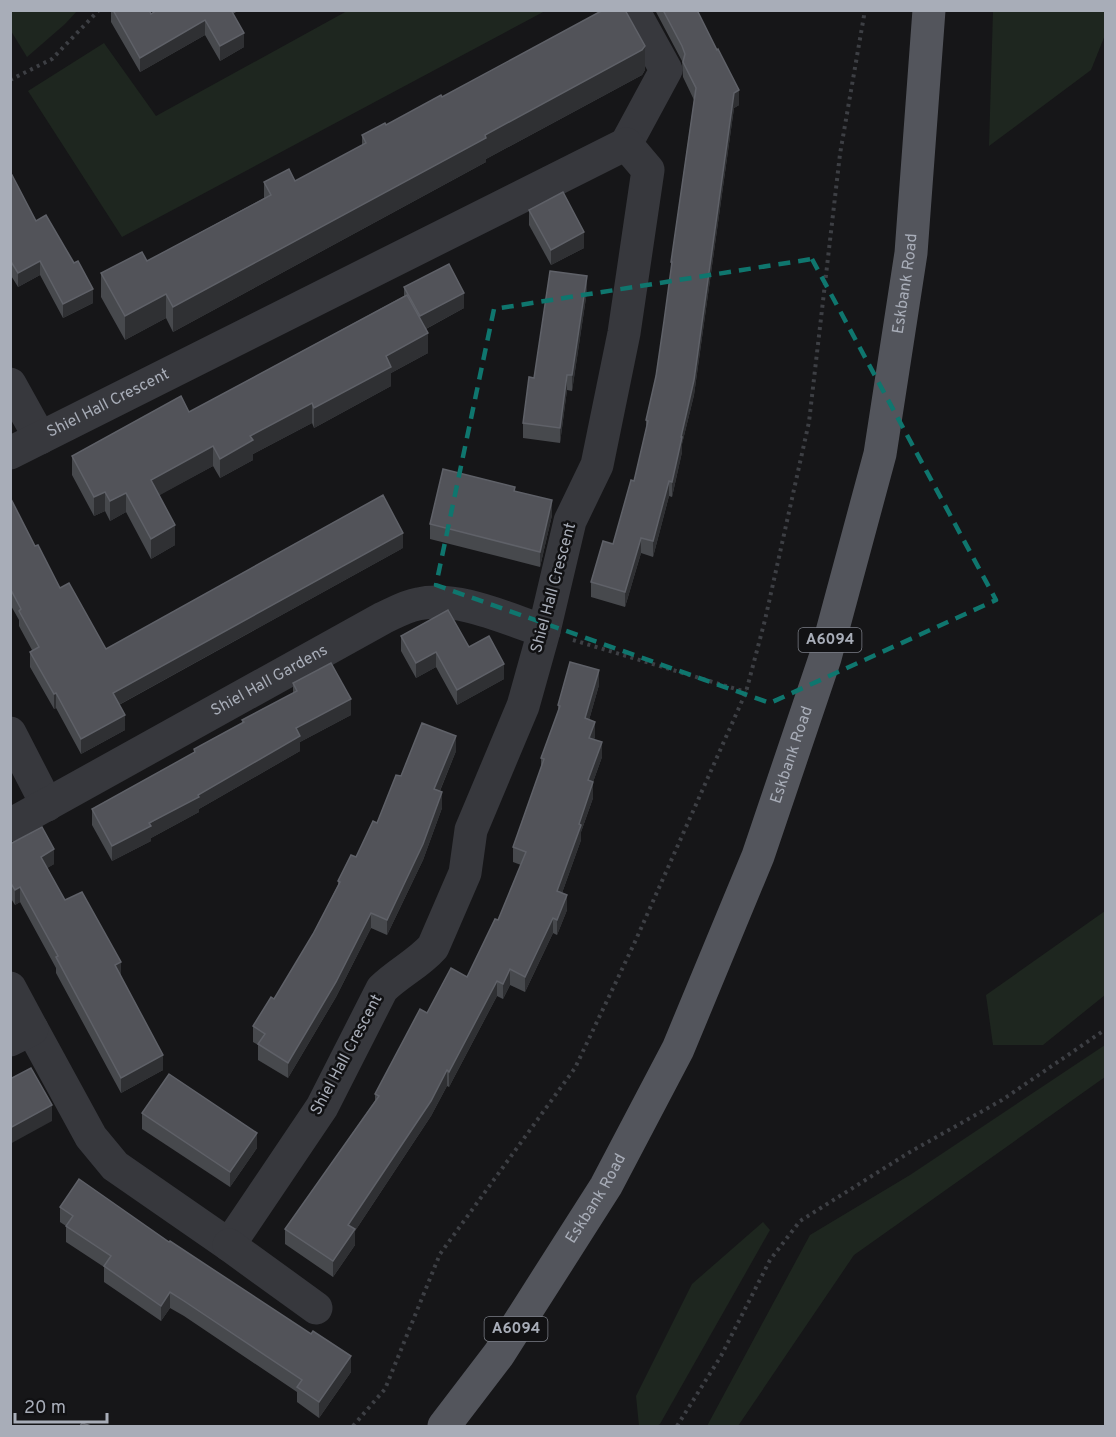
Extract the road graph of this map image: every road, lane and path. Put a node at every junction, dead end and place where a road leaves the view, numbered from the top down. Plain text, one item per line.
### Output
1 (99, 10) edge
2 (633, 10) edge
3 (865, 10) edge
4 (929, 10) edge
5 (10, 80) edge
6 (626, 144) junction
7 (10, 384) edge
8 (40, 438) junction
9 (10, 453) edge
10 (544, 631) junction
11 (746, 692) junction
12 (10, 733) edge
13 (47, 805) junction
14 (10, 825) edge
15 (10, 988) edge
16 (1106, 1029) edge
17 (21, 1035) edge
18 (229, 1245) junction
19 (316, 1308) dead end
20 (353, 1426) edge
21 (444, 1426) edge
22 (677, 1426) edge

1 - 5 path
2 - 6 street
3 - 11 path
4 - 21 main road, Eskbank Road / A6094
6 - 8 street, Shiel Hall Crescent
6 - 10 street, Shiel Hall Crescent
7 - 8 street
8 - 9 street, Shiel Hall Crescent
10 - 11 path
10 - 13 street, Shiel Hall Gardens
10 - 18 street, Shiel Hall Crescent
11 - 20 path
12 - 13 street
13 - 14 street, Shiel Hall Gardens
15 - 17 street
16 - 22 path
17 - 18 street
18 - 19 street

